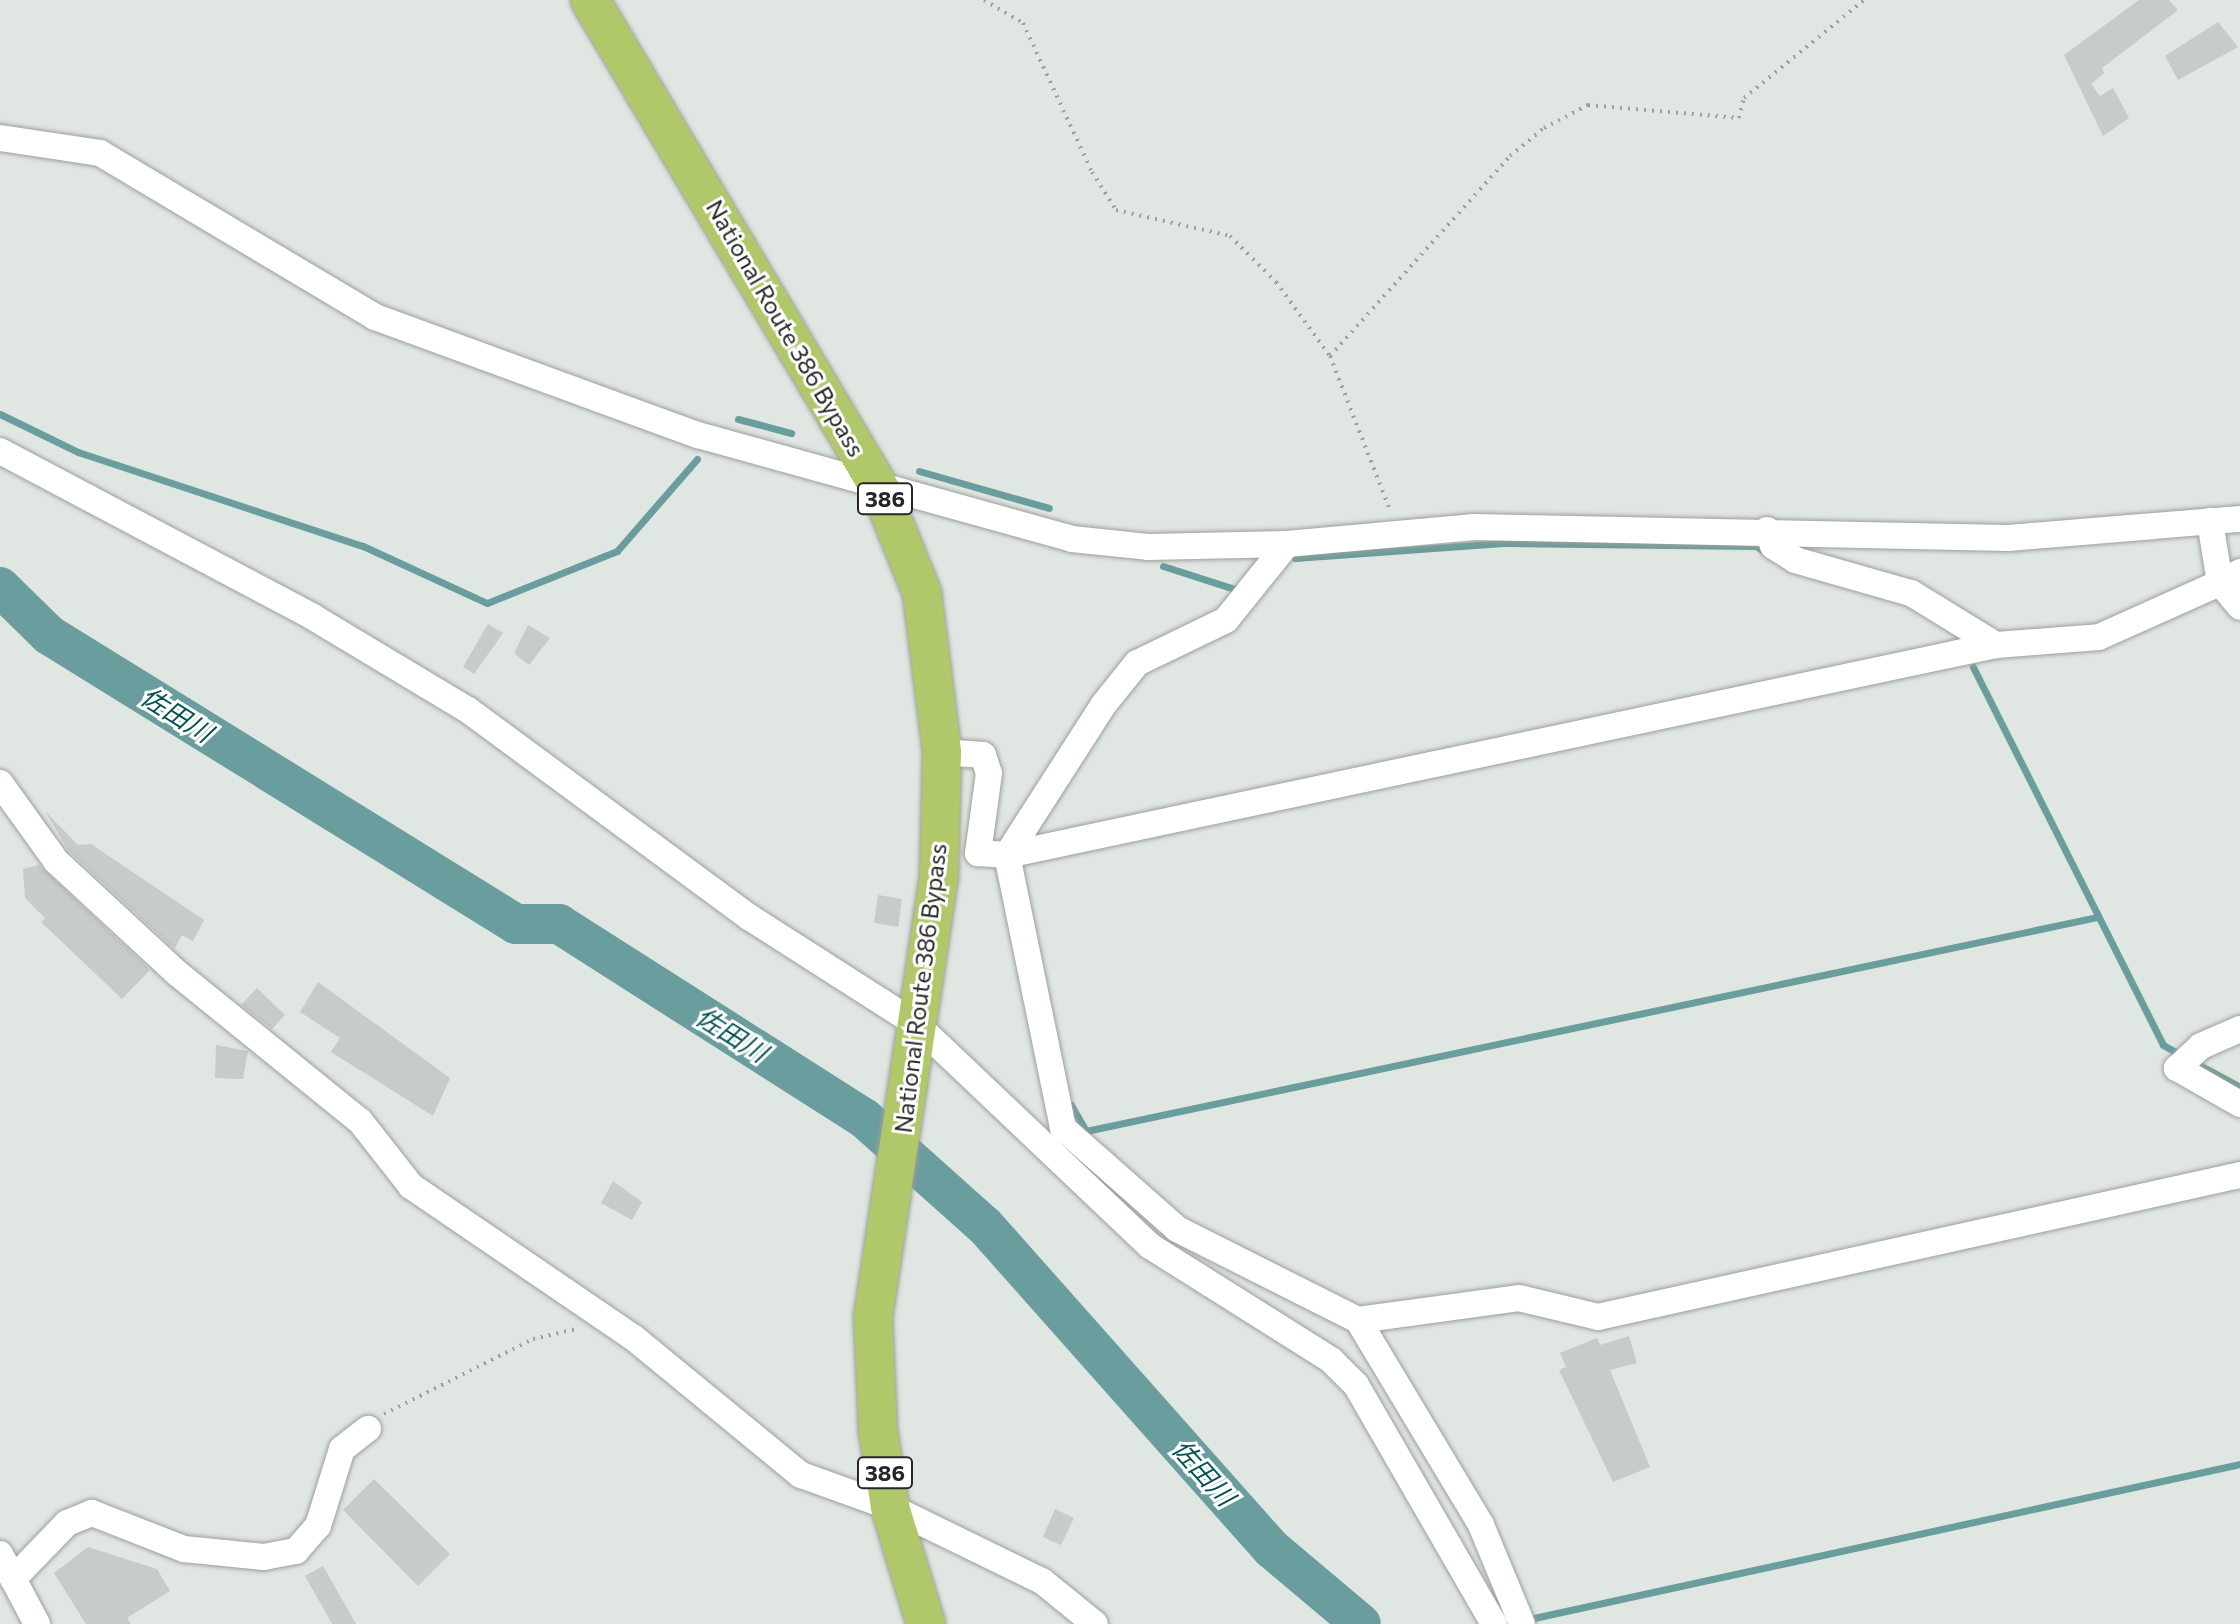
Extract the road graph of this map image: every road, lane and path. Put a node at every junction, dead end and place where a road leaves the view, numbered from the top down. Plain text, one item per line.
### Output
1 (590, 0) edge
2 (984, 0) edge
3 (1864, 0) edge
4 (0, 138) edge
5 (1330, 356) junction
6 (0, 451) edge
7 (880, 489) junction
8 (2240, 519) edge
9 (2210, 521) junction
10 (1767, 530) junction
11 (1399, 534) junction
12 (1287, 544) junction
13 (2230, 577) edge
14 (2240, 607) edge
15 (1996, 645) junction
16 (942, 752) junction
17 (0, 783) edge
18 (1007, 855) junction
19 (915, 1023) junction
20 (2240, 1029) edge
21 (2240, 1104) edge
22 (2240, 1175) edge
23 (1358, 1320) junction
24 (610, 1321) junction
25 (368, 1429) joint
26 (890, 1507) junction
27 (0, 1554) edge
28 (11, 1592) edge
29 (37, 1624) edge
30 (926, 1624) edge
31 (1095, 1624) edge
32 (1494, 1624) edge
33 (1522, 1624) edge

1 - 7 highway, National Route 386 Bypass / 386
2 - 5 path
3 - 5 path
4 - 7 street
5 - 11 path
6 - 19 street
7 - 12 street
7 - 16 highway, National Route 386 Bypass / 386
8 - 9 street
9 - 10 street
9 - 13 street
10 - 11 street
10 - 15 street
11 - 12 street
12 - 18 street
13 - 14 street
13 - 15 street
15 - 18 street
16 - 18 street
16 - 19 highway, National Route 386 Bypass / 386
17 - 24 street
18 - 23 street
19 - 26 highway, National Route 386 Bypass / 386
19 - 32 street
20 - 21 street
22 - 23 street
23 - 33 street
24 - 25 path
24 - 26 street
25 - 28 street
26 - 30 highway, National Route 386 Bypass / 386
26 - 31 street
27 - 28 street
28 - 29 street

